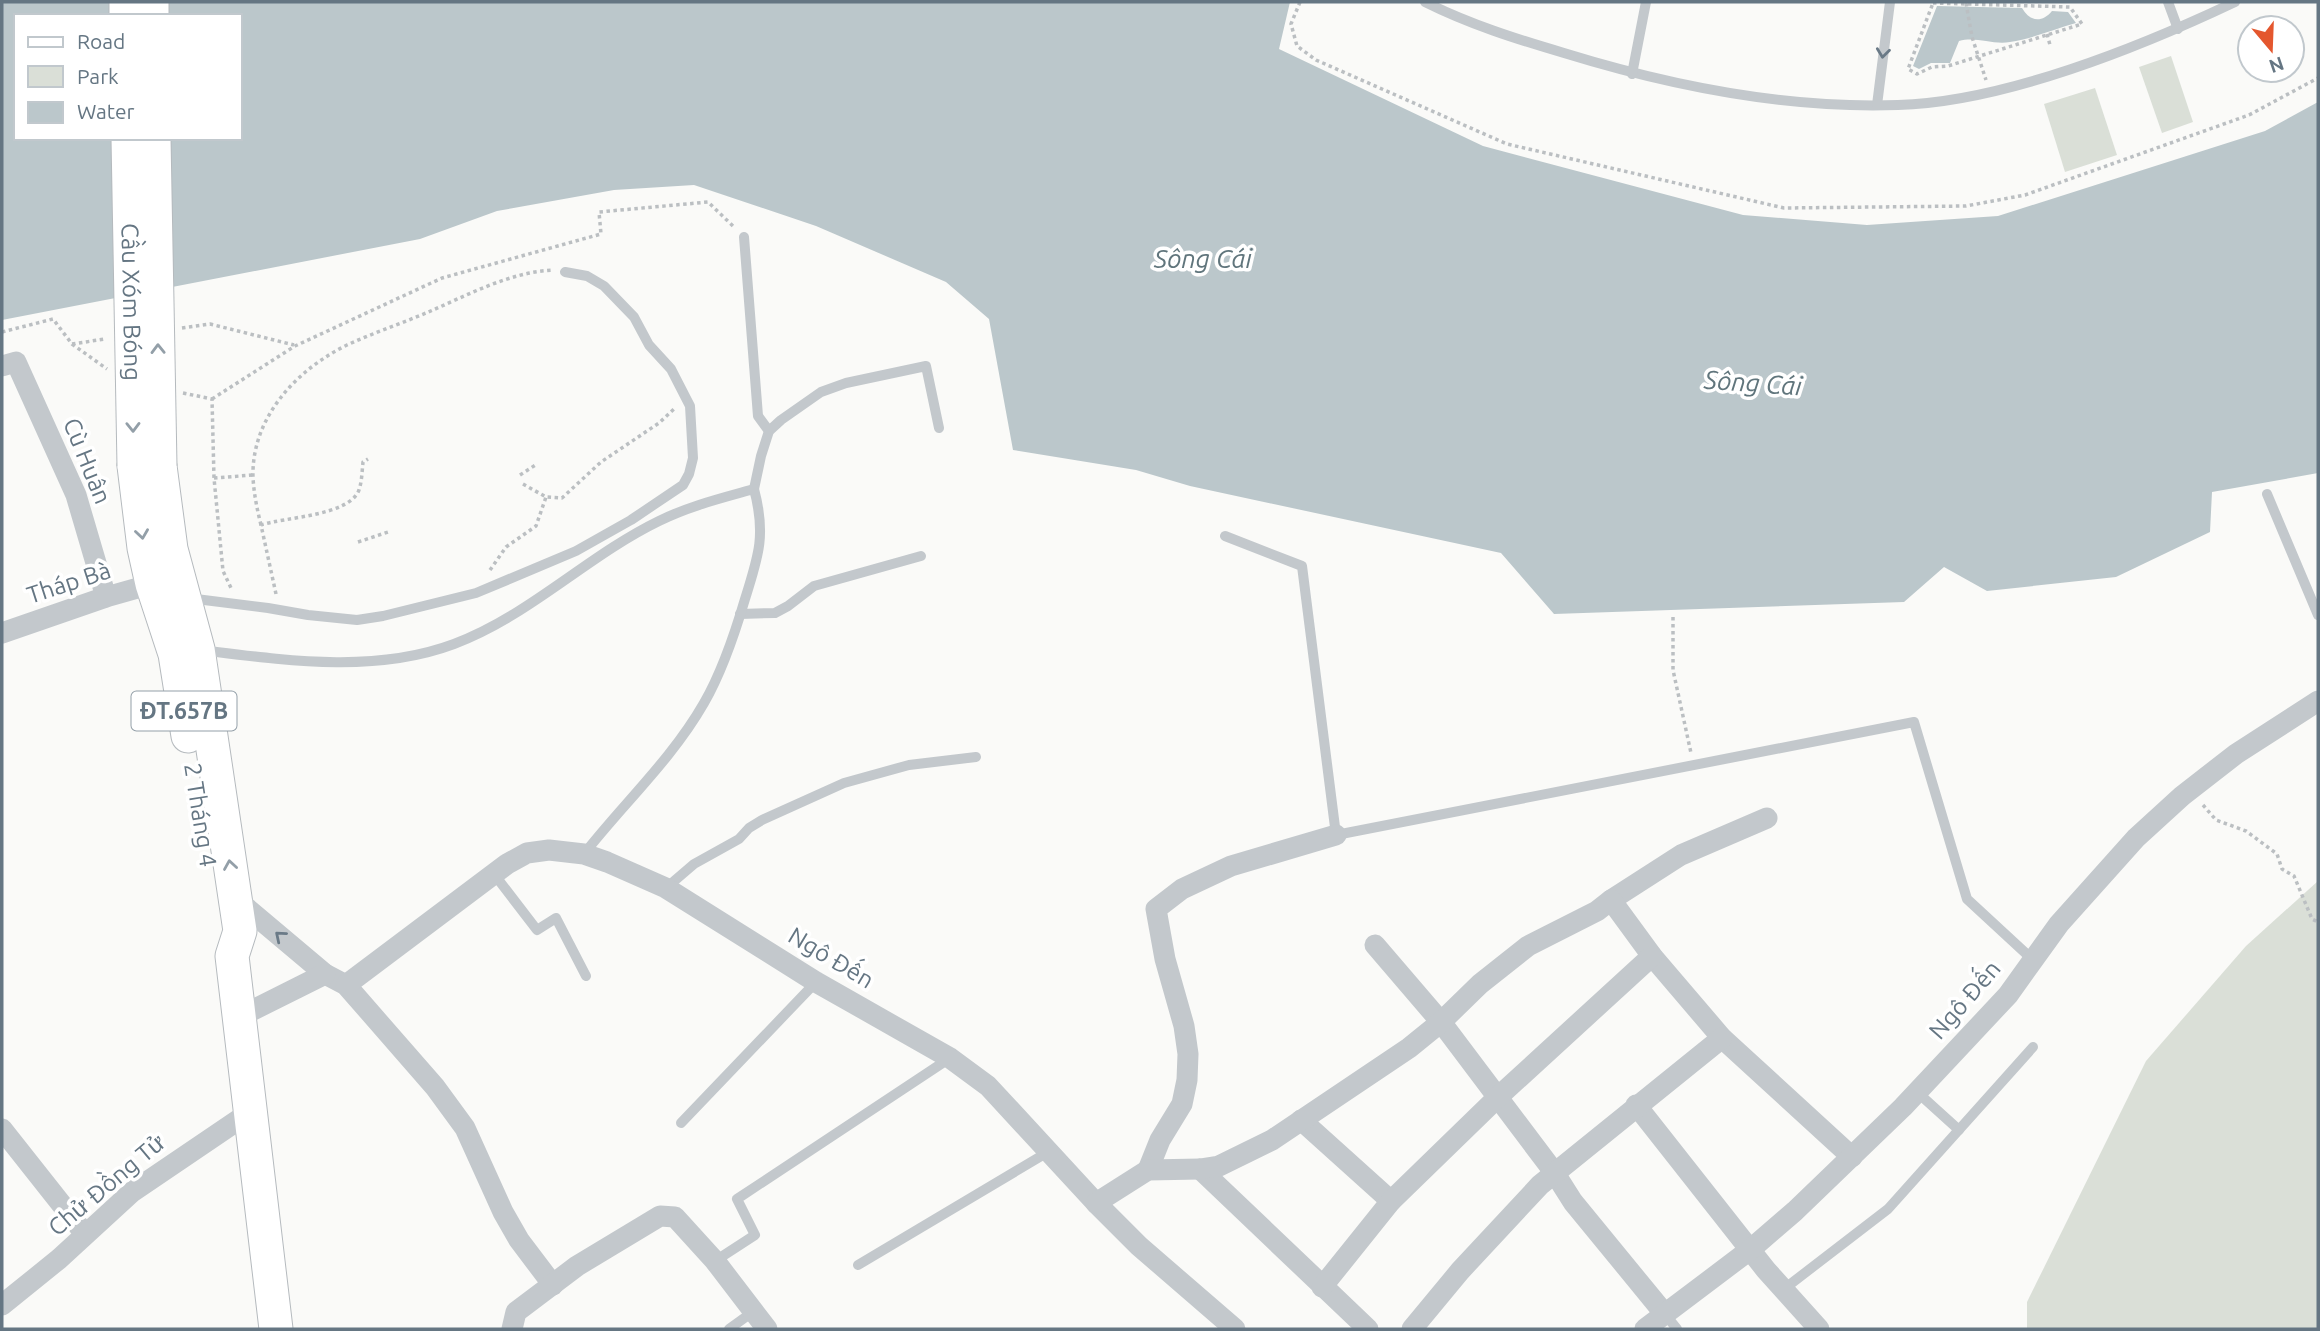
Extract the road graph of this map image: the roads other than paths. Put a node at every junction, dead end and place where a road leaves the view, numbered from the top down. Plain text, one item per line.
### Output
1 (1425, 2) edge
2 (1646, 2) edge
3 (1890, 2) edge
4 (2168, 2) edge
5 (2235, 2) edge
6 (2178, 29) junction
7 (1632, 74) junction
8 (1877, 105) junction
9 (128, 140) edge
10 (154, 140) edge
11 (744, 237) road end
12 (565, 272) road end
13 (2, 366) edge
14 (939, 428) dead end
15 (769, 431) junction
16 (147, 466) junction
17 (754, 489) junction
18 (2267, 494) dead end
19 (1225, 536) dead end
20 (921, 556) dead end
21 (152, 584) junction
22 (106, 597) junction
23 (184, 598) junction
24 (740, 614) junction
25 (2318, 615) edge
26 (2, 633) edge
27 (198, 649) junction
28 (2318, 701) edge
29 (976, 757) dead end
30 (1766, 818) dead end
31 (1336, 835) junction
32 (584, 854) junction
33 (494, 874) junction
34 (666, 888) junction
35 (236, 899) junction
36 (1611, 900) junction
37 (1375, 945) dead end
38 (232, 956) junction
39 (1652, 956) junction
40 (2033, 960) junction
41 (325, 974) junction
42 (586, 976) dead end
43 (816, 982) junction
44 (346, 985) junction
45 (239, 1017) junction
46 (1441, 1022) junction
47 (1722, 1038) junction
48 (2033, 1047) dead end
49 (950, 1058) junction
50 (1917, 1092) junction
51 (1498, 1097) junction
52 (1636, 1105) junction
53 (250, 1112) junction
54 (1301, 1120) junction
55 (681, 1124) dead end
56 (2, 1129) edge
57 (1959, 1130) junction
58 (1048, 1152) junction
59 (1852, 1157) junction
60 (1200, 1169) junction
61 (1148, 1170) junction
62 (1554, 1172) junction
63 (1391, 1201) junction
64 (1096, 1203) junction
65 (85, 1234) junction
66 (1751, 1249) junction
67 (715, 1261) junction
68 (858, 1265) dead end
69 (553, 1285) junction
70 (1322, 1287) junction
71 (1784, 1289) junction
72 (2, 1305) edge
73 (754, 1311) junction
74 (1671, 1321) edge
75 (276, 1329) edge
76 (512, 1329) edge
77 (729, 1329) edge
78 (767, 1329) edge
79 (1235, 1329) edge
80 (1368, 1329) edge
81 (1412, 1329) edge
82 (1644, 1329) edge
83 (1819, 1329) edge

1 - 7 lane
2 - 7 lane
3 -> 8 lane
4 - 6 lane
5 - 6 lane
6 - 8 lane
7 - 8 lane
9 -> 16 main road, Cầu Xóm Bóng / ĐT.657B, bridge
16 -> 10 main road, Cầu Xóm Bóng / ĐT.657B, bridge
11 - 15 lane
12 - 23 lane
13 - 22 street, Cù Huân
14 - 15 lane
15 - 17 lane
16 -> 21 main road, 2 Tháng 4 / ĐT.657B
16 - 23 main road, 2 Tháng 4 / ĐT.657B
17 - 24 lane
17 - 27 lane
18 - 25 lane
19 - 31 lane
20 - 24 lane
21 - 22 street, Tháp Bà
21 - 38 main road, 2 Tháng 4 / ĐT.657B
22 - 26 street, Tháp Bà
23 - 27 main road, 2 Tháng 4 / ĐT.657B
24 - 32 lane
35 -> 27 main road, 2 Tháng 4 / ĐT.657B
28 - 40 street, Ngô Đến
29 - 34 lane
30 - 36 street
31 - 40 lane
31 - 61 street
32 - 33 street, Ngô Đến
32 - 34 street, Ngô Đến
33 - 42 lane
33 - 44 street, Ngô Đến
34 - 43 street, Ngô Đến
35 - 38 main road, 2 Tháng 4 / ĐT.657B
41 -> 35 street
36 - 39 street
36 - 46 street
37 - 46 street
38 - 45 main road, 2 Tháng 4 / ĐT.657B
39 - 47 street
39 - 51 street
40 - 50 street, Ngô Đến
41 - 44 street
41 - 45 street
43 - 49 street, Ngô Đến
43 - 55 lane
44 - 69 street
45 - 53 main road, 2 Tháng 4 / ĐT.657B
46 - 51 street
46 - 54 street
47 - 52 street
47 - 59 street
48 - 57 lane
49 - 58 street, Ngô Đến
49 - 67 lane
50 - 57 lane
50 - 59 street, Ngô Đến
51 - 62 street
51 - 63 street
52 - 62 street
52 - 66 street
53 - 65 street, Chử Đồng Tử
53 - 75 main road, 2 Tháng 4 / ĐT.657B
54 - 60 street
54 - 63 street
56 - 65 street
57 - 71 lane
58 - 64 street, Ngô Đến
58 - 68 lane
59 - 66 street, Ngô Đến
60 - 61 street
60 - 70 street
61 - 64 street
62 - 74 street
62 - 81 street
63 - 70 street
64 - 79 street, Ngô Đến
65 - 72 street, Chử Đồng Tử
66 - 71 street
66 - 74 street, Ngô Đến
67 - 69 street
67 - 73 street
69 - 76 street
70 - 80 street
71 - 83 street
73 - 77 lane
73 - 78 street
74 - 82 street, Ngô Đến

